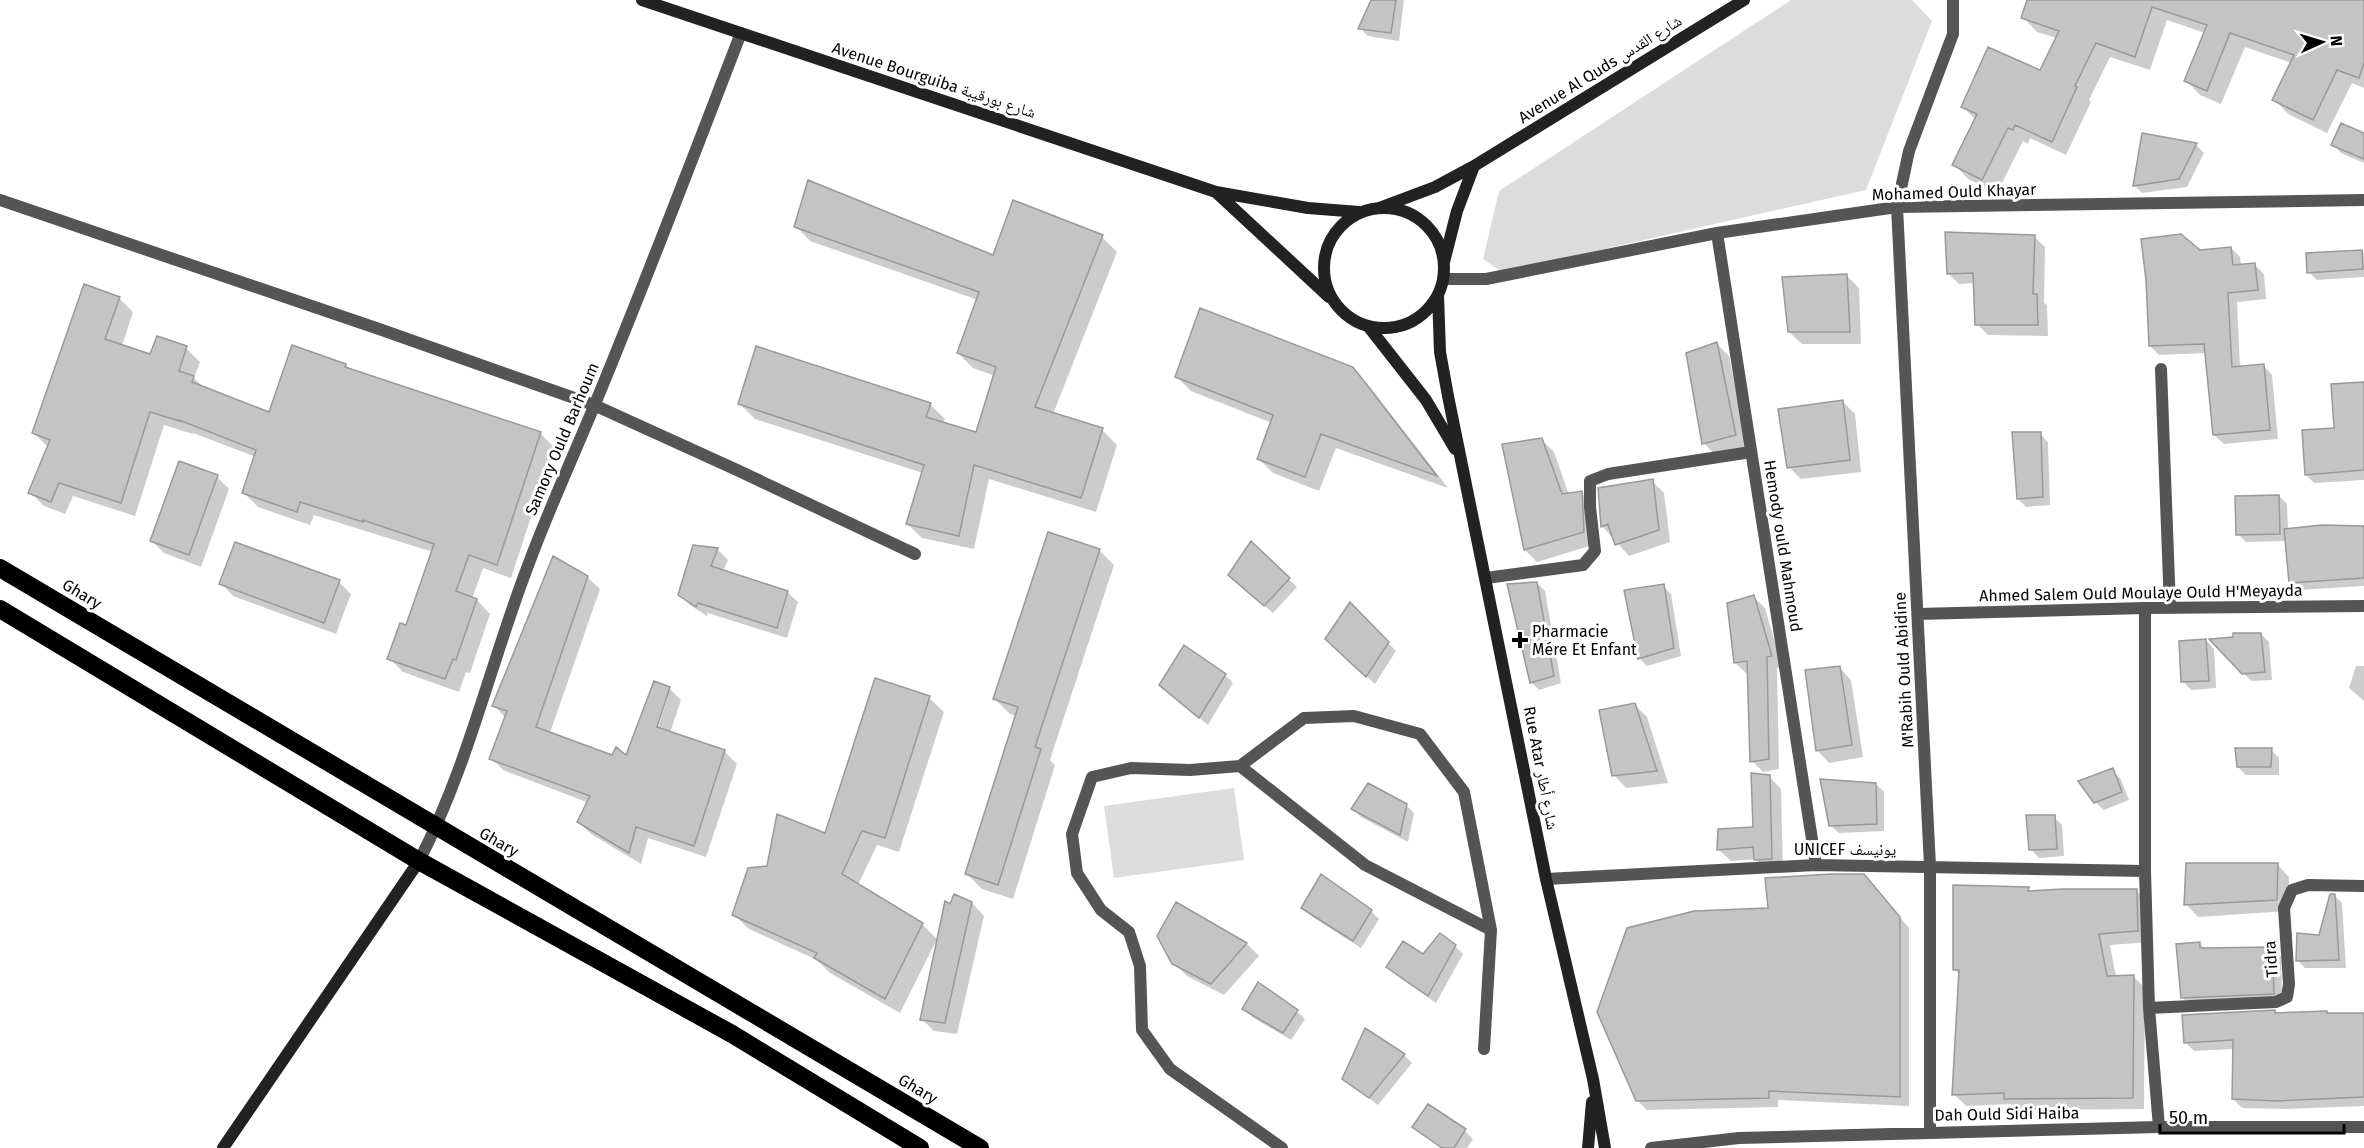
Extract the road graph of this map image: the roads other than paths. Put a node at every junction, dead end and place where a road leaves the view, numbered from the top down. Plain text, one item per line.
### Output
1 (642, 0) edge
2 (1744, 0) edge
3 (1953, 0) edge
4 (741, 33) junction
5 (1474, 166) junction
6 (1216, 192) junction
7 (0, 200) edge
8 (2364, 200) edge
9 (1379, 207) junction
10 (1897, 207) junction
11 (1359, 212) junction
12 (1717, 233) junction
13 (1444, 263) junction
14 (1443, 279) junction
15 (1438, 295) junction
16 (1334, 301) junction
17 (1368, 327) junction
18 (2161, 369) dead end
19 (594, 405) junction
20 (1751, 452) junction
21 (1462, 461) junction
22 (915, 554) dead end
23 (0, 568) edge
24 (1486, 579) junction
25 (2364, 606) edge
26 (2145, 608) junction
27 (2170, 608) junction
28 (0, 609) edge
29 (1918, 614) junction
30 (1240, 766) junction
31 (436, 828) junction
32 (419, 861) junction
33 (1816, 865) junction
34 (1930, 866) junction
35 (2145, 871) junction
36 (1546, 879) junction
37 (2364, 886) edge
38 (1491, 930) junction
39 (2149, 1008) junction
40 (748, 1009) junction
41 (732, 1034) junction
42 (1484, 1049) dead end
43 (1593, 1079) junction
44 (2159, 1127) junction
45 (2364, 1127) edge
46 (1930, 1132) junction
47 (223, 1148) edge
48 (920, 1148) edge
49 (980, 1148) edge
50 (1282, 1148) edge
51 (1588, 1148) edge
52 (1605, 1148) edge
53 (1651, 1148) edge

1 - 4 street, Avenue Bourguiba شارع بورقيبة
2 - 5 street, Avenue Al Quds شارع القدس
3 - 10 street, M'Rabih Ould Abidine
4 - 6 street, Avenue Bourguiba شارع بورقيبة
4 - 19 street, Samory Ould Barhoum
5 - 9 street, Avenue Al Quds شارع القدس
5 - 13 street
6 - 11 street, Avenue Bourguiba شارع بورقيبة
6 - 16 street, Avenue Bourguiba شارع بورقيبة
7 - 19 street
8 - 10 street, Mohamed Ould Khayar
9 - 11 street
9 - 13 street
10 - 12 street, Mohamed Ould Khayar
10 - 29 street, M'Rabih Ould Abidine
11 - 16 street
12 - 14 street, Mohamed Ould Khayar
12 - 20 street, Hemody ould Mahmoud
13 - 14 street
14 - 15 street
15 - 17 street
15 - 21 street, Rue Atar شارع أطار
16 - 17 street
17 - 21 street, Rue Atar شارع أطار
18 - 27 street
19 - 22 street
19 - 31 street, Samory Ould Barhoum
20 - 24 street
20 - 33 street, Hemody ould Mahmoud
21 - 24 street, Rue Atar شارع أطار
23 - 31 highway, Ghary
24 - 36 street, Rue Atar شارع أطار
25 - 27 street, Ahmed Salem Ould Moulaye Ould H'Meyayda
26 - 27 street, Ahmed Salem Ould Moulaye Ould H'Meyayda
26 - 29 street, Ahmed Salem Ould Moulaye Ould H'Meyayda
26 - 35 street
28 - 32 highway
29 - 34 street, M'Rabih Ould Abidine
30 - 38 street
30 - 38 street
30 - 50 street
31 - 32 street, Samory Ould Barhoum
31 - 40 highway, Ghary
32 - 41 highway
32 - 47 street
33 - 34 street, UNICEF يونيسف
33 - 36 street, UNICEF يونيسف
34 - 35 street, UNICEF يونيسف
34 - 46 street, M'Rabih Ould Abidine
35 - 39 street
36 - 43 street, Rue Atar شارع أطار
37 - 39 street, Tidra
38 - 42 street
39 - 44 street
40 - 41 highway
40 - 49 highway, Ghary
41 - 48 highway
43 - 51 street, Rue Atar شارع أطار
43 - 52 street, Rue Atar شارع أطار
44 - 45 street, Dah Ould Sidi Haiba
44 - 46 street, Dah Ould Sidi Haiba
46 - 53 street, Dah Ould Sidi Haiba

